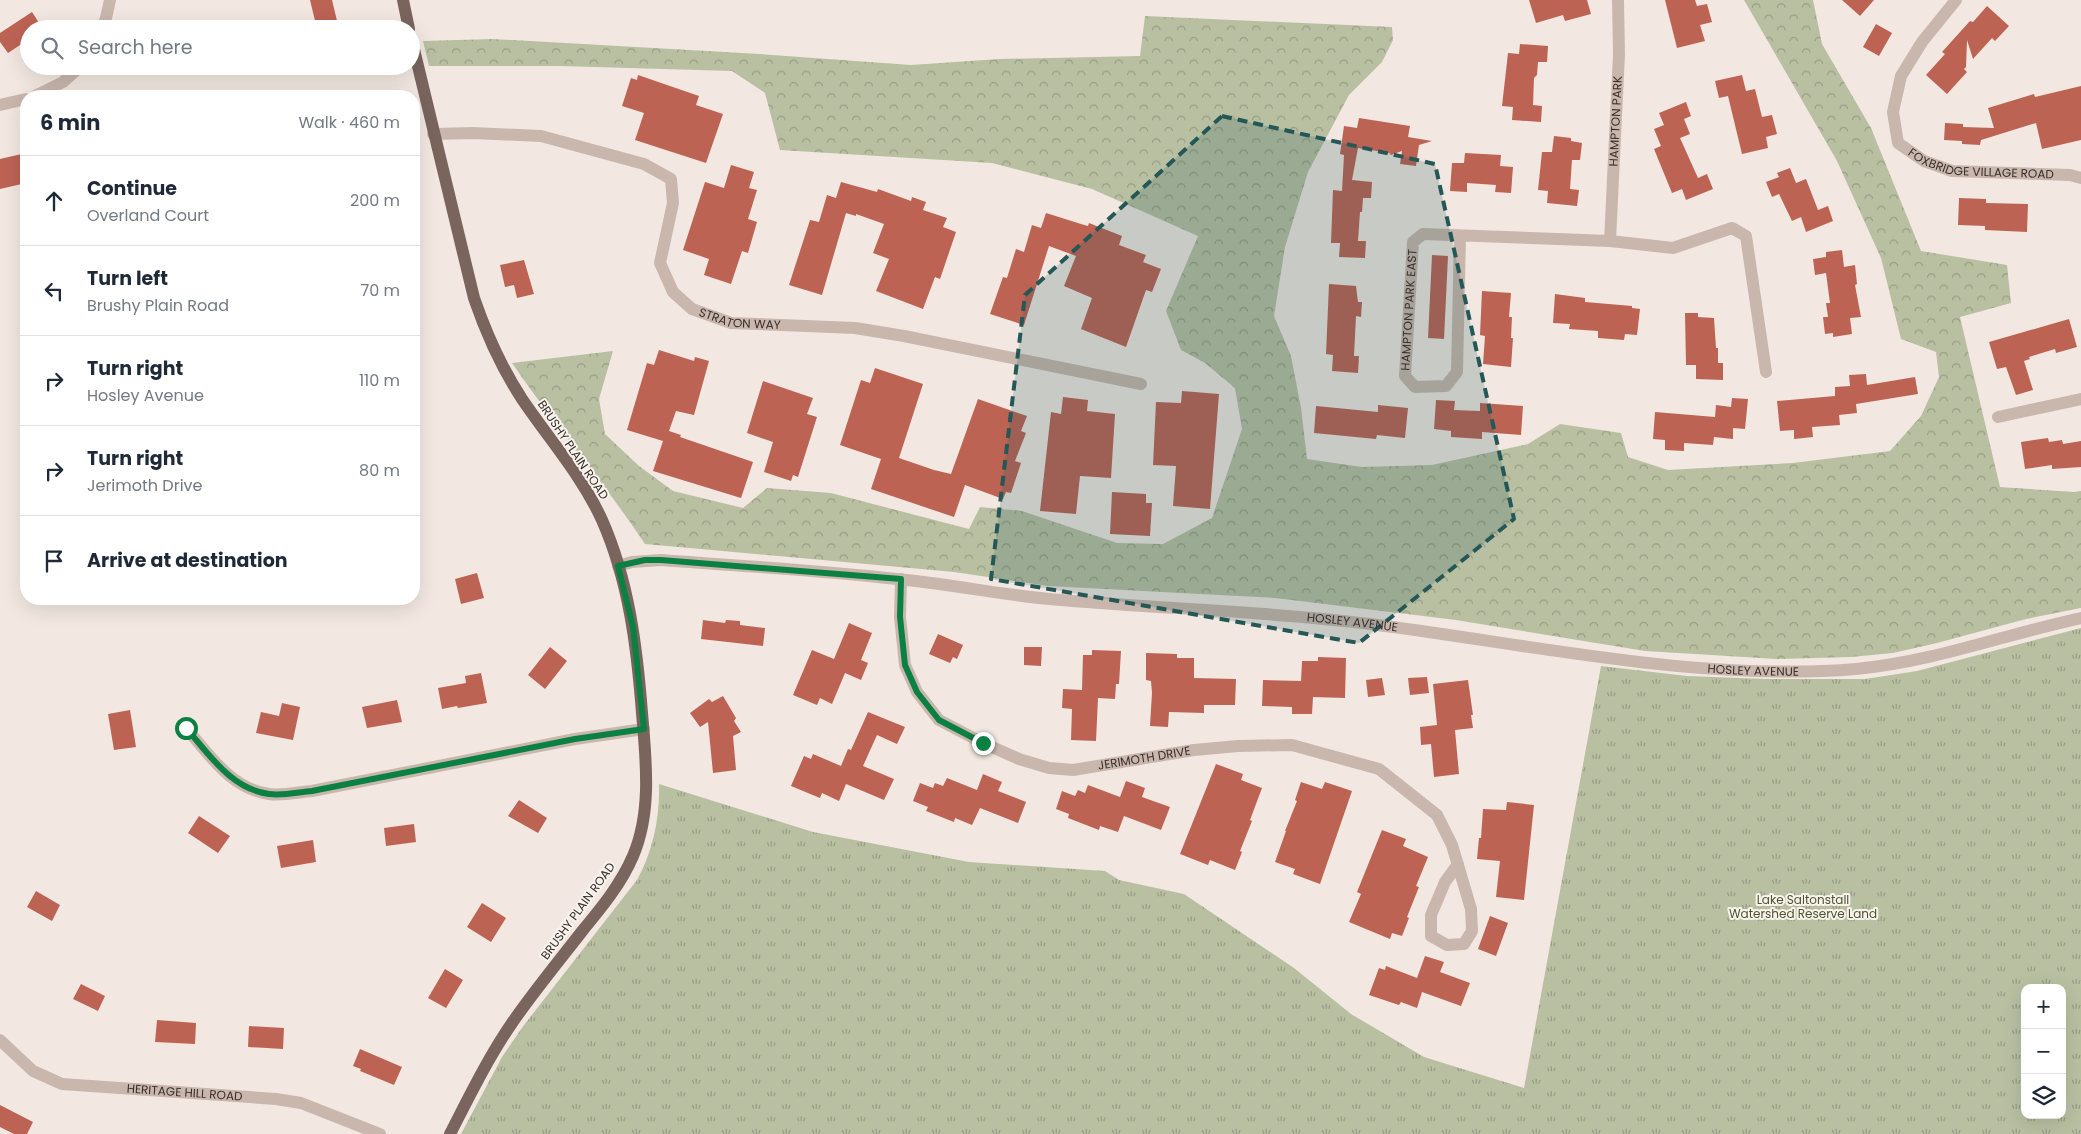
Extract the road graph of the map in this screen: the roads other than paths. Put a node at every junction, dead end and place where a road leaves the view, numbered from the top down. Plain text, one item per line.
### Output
1 (110, 0) edge
2 (403, 0) edge
3 (1618, 0) edge
4 (1956, 0) edge
5 (105, 20) edge
6 (407, 20) edge
7 (71, 75) edge
8 (420, 75) edge
9 (46, 90) edge
10 (20, 101) edge
11 (0, 106) edge
12 (433, 134) junction
13 (2081, 178) edge
14 (1460, 236) junction
15 (1610, 241) junction
16 (1766, 372) dead end
17 (1141, 384) dead end
18 (2081, 399) edge
19 (1998, 417) dead end
20 (618, 566) junction
21 (901, 579) junction
22 (2081, 618) edge
23 (186, 728) dead end
24 (644, 729) junction
25 (1458, 864) junction
26 (0, 1040) edge
27 (380, 1134) edge
28 (450, 1134) edge

1 - 5 street
2 - 6 main road
3 - 15 street, HAMPTON PARK
4 - 13 street, FOXBRIDGE VILLAGE ROAD
7 - 9 street
8 - 12 main road, BRUSHY PLAIN ROAD
10 - 11 street
12 - 17 street, STRATON WAY
12 - 20 main road, BRUSHY PLAIN ROAD
14 - 14 street, HAMPTON PARK EAST
14 - 15 street, HAMPTON PARK EAST
15 - 16 street, HAMPTON PARK EAST
18 - 19 street
20 - 21 street, HOSLEY AVENUE
20 - 24 main road, BRUSHY PLAIN ROAD
21 - 22 street, HOSLEY AVENUE
21 - 25 street, JERIMOTH DRIVE
23 - 24 street
24 - 28 main road, BRUSHY PLAIN ROAD
25 - 25 street, JERIMOTH DRIVE
26 - 27 street, HERITAGE HILL ROAD

